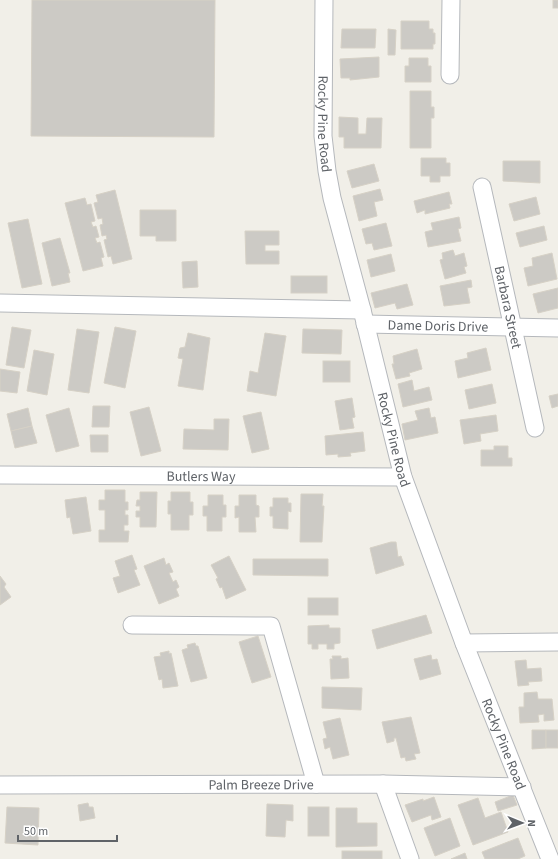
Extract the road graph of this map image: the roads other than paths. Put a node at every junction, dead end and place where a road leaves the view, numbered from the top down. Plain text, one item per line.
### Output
1 (324, 0) edge
2 (451, 0) edge
3 (450, 75) dead end
4 (482, 187) dead end
5 (0, 303) edge
6 (364, 317) junction
7 (513, 327) junction
8 (558, 328) edge
9 (535, 428) dead end
10 (0, 475) edge
11 (403, 477) junction
12 (132, 625) dead end
13 (558, 642) edge
14 (464, 643) junction
15 (316, 784) junction
16 (382, 784) junction
17 (0, 785) edge
18 (522, 787) junction
19 (551, 849) edge
20 (410, 859) edge

1 - 6 street, Rocky Pine Road
2 - 3 street
4 - 7 street, Barbara Street
5 - 6 street, Dame Doris Drive
6 - 7 street, Dame Doris Drive
6 - 11 street, Rocky Pine Road
7 - 8 street, Dame Doris Drive
7 - 9 street, Barbara Street
10 - 11 street, Butlers Way
11 - 14 street, Rocky Pine Road
12 - 15 street
13 - 14 street
14 - 18 street, Rocky Pine Road
15 - 16 street, Palm Breeze Drive
15 - 17 street, Palm Breeze Drive
16 - 18 street, Palm Breeze Drive
16 - 20 street
18 - 19 street, Rocky Pine Road

